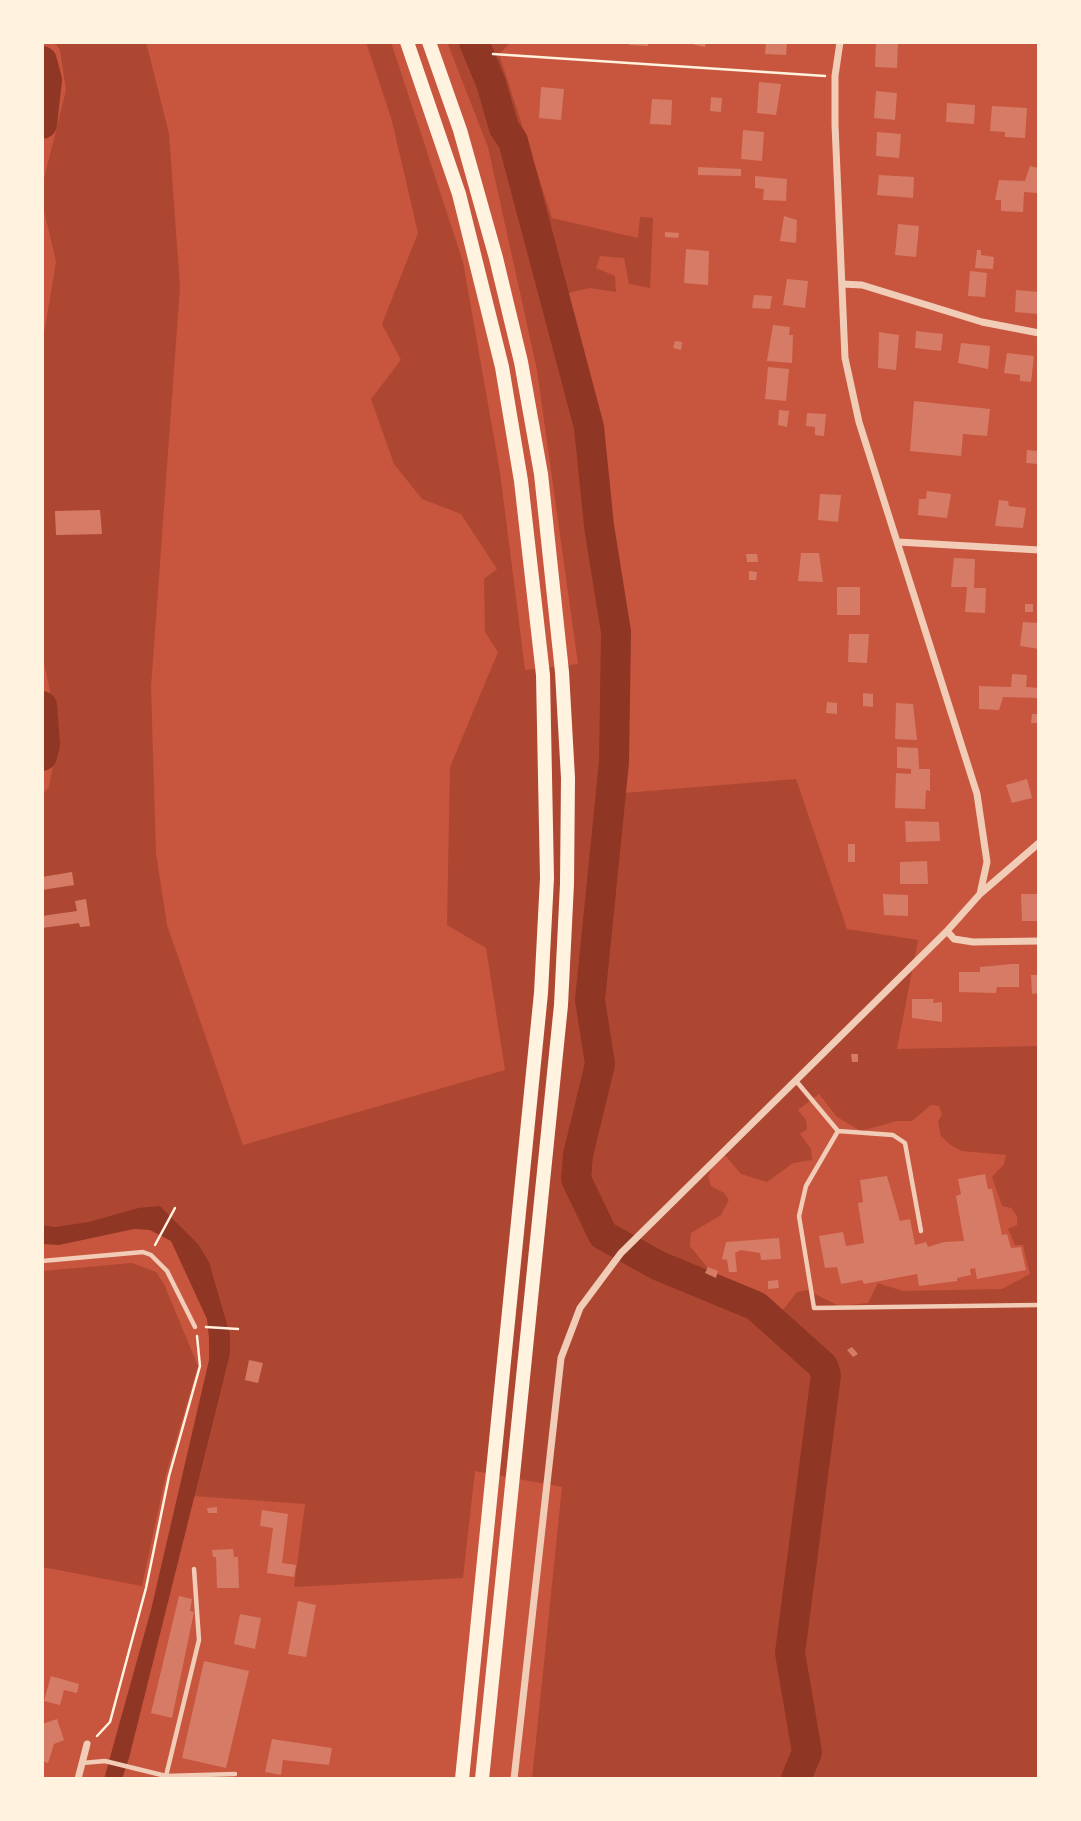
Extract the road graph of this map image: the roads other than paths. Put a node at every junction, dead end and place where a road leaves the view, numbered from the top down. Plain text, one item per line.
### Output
1 (407, 42) edge
2 (429, 42) edge
3 (840, 42) edge
4 (842, 285) junction
5 (1039, 333) edge
6 (898, 542) junction
7 (1039, 550) edge
8 (1039, 843) edge
9 (981, 894) junction
10 (947, 931) junction
11 (1039, 940) edge
12 (797, 1082) junction
13 (838, 1131) junction
14 (920, 1231) dead end
15 (42, 1261) edge
16 (1039, 1305) edge
17 (195, 1327) road end
18 (194, 1569) dead end
19 (87, 1744) road end
20 (82, 1763) junction
21 (235, 1774) dead end
22 (166, 1776) junction
23 (78, 1779) edge
24 (462, 1779) edge
25 (482, 1779) edge
26 (514, 1779) edge

1 - 24 main road
2 - 25 main road
3 - 4 street
4 - 5 street
4 - 6 street
6 - 7 street
6 - 9 street
8 - 9 street
9 - 10 street
10 - 11 street
10 - 12 street
12 - 13 lane
12 - 26 street
13 - 14 lane
13 - 16 lane
15 - 17 lane
18 - 22 lane
19 - 20 street
20 - 22 lane
20 - 23 street
21 - 22 lane

